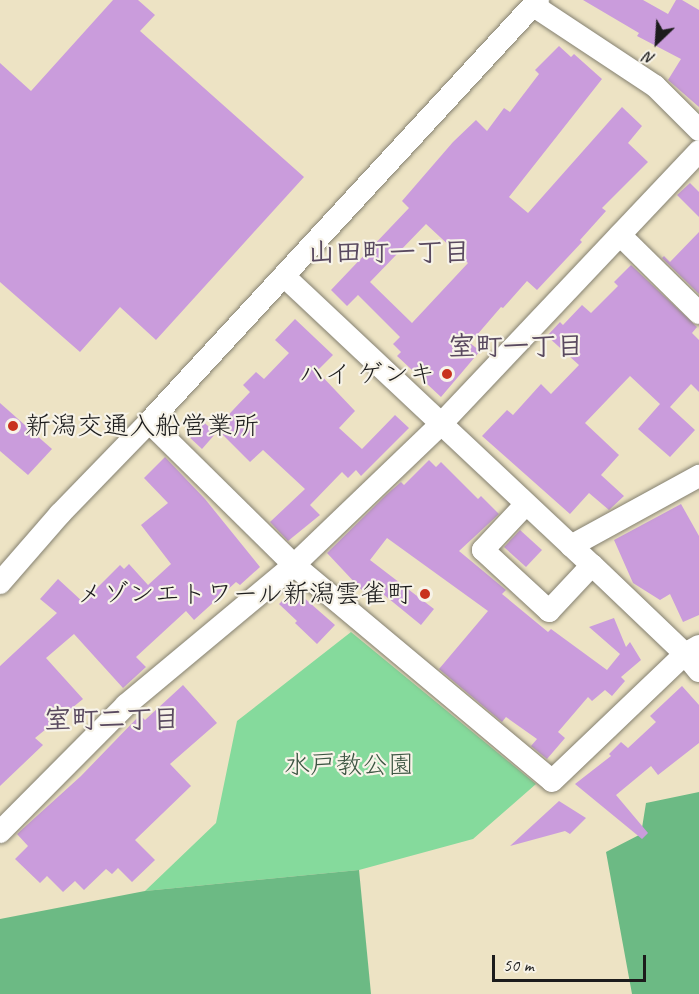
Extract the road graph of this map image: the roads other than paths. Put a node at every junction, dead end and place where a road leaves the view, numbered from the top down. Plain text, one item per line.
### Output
1 (536, 3) edge
2 (699, 130) edge
3 (699, 152) edge
4 (620, 236) junction
5 (284, 276) junction
6 (699, 313) edge
7 (149, 422) junction
8 (442, 423) junction
9 (698, 478) edge
10 (526, 504) junction
11 (571, 546) junction
12 (294, 565) junction
13 (592, 565) junction
14 (0, 583) edge
15 (694, 657) edge
16 (0, 832) edge

1 - 2 street
1 - 5 street
3 - 4 street
4 - 6 street
4 - 8 street
5 - 7 street
5 - 8 street
7 - 12 street
7 - 14 street
8 - 10 street
8 - 12 street
9 - 11 street
10 - 11 street
10 - 13 street
11 - 13 street
12 - 15 street
12 - 16 street
13 - 15 street

